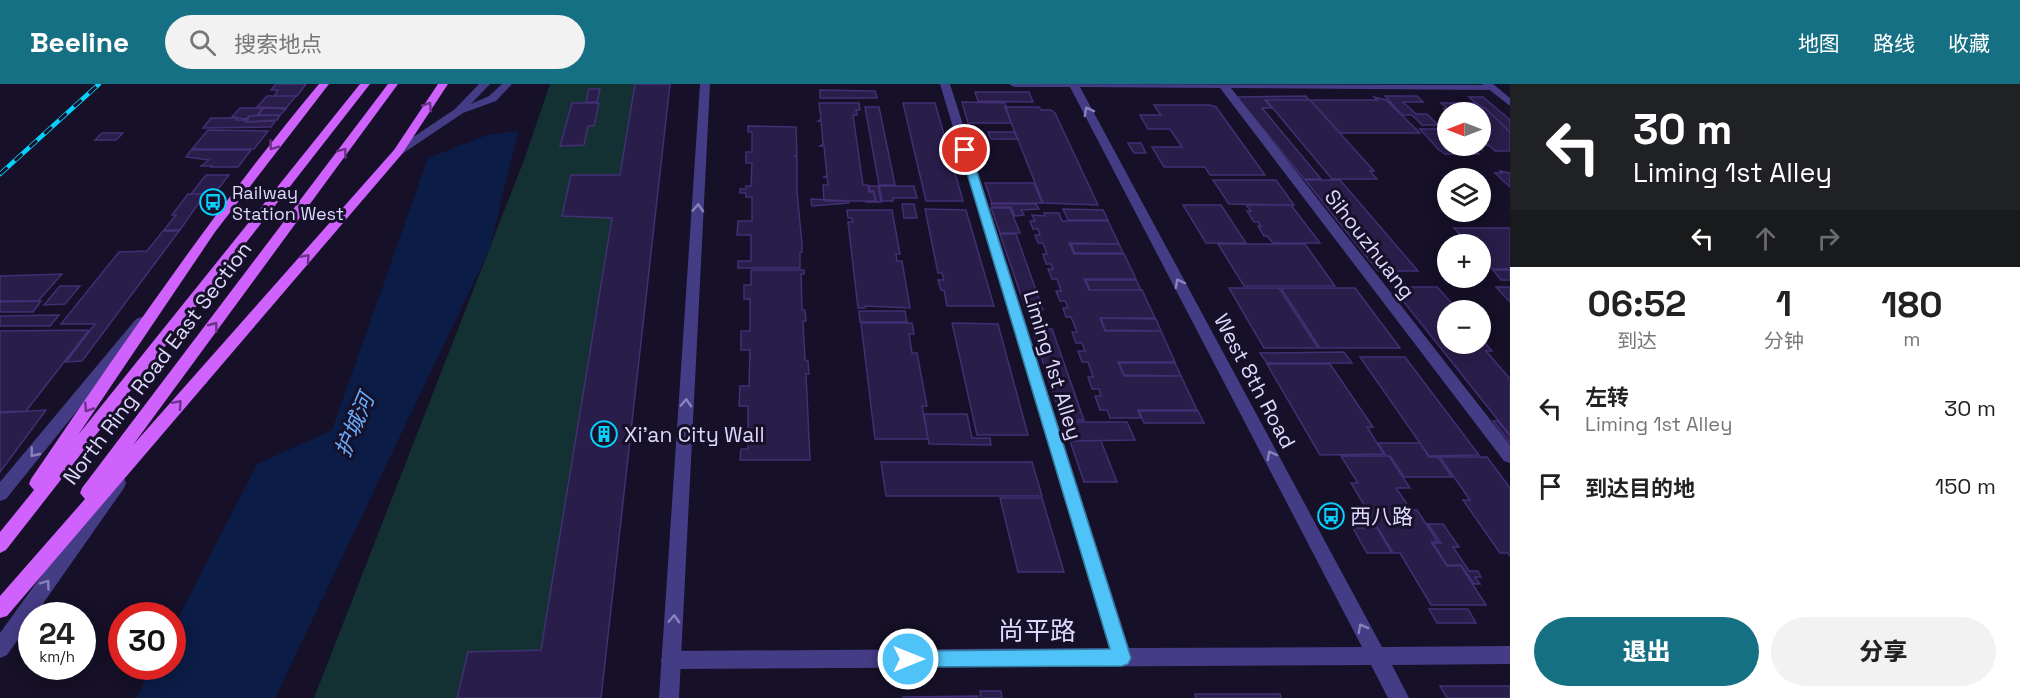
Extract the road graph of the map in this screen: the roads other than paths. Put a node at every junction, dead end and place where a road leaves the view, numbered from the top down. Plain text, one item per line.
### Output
1 (324, 84) edge
2 (365, 84) edge
3 (393, 84) edge
4 (442, 84) edge
5 (485, 84) edge
6 (507, 84) edge
7 (705, 84) edge
8 (945, 84) edge
9 (1014, 84) edge
10 (1222, 84) edge
11 (1074, 85) edge
12 (1489, 86) edge
13 (1510, 103) edge
14 (459, 111) junction
15 (398, 152) junction
16 (164, 294) junction
17 (161, 423) junction
18 (1510, 457) edge
19 (0, 494) edge
20 (0, 539) edge
21 (0, 545) edge
22 (15, 591) junction
23 (0, 610) edge
24 (0, 649) edge
25 (1510, 655) edge
26 (1377, 656) junction
27 (1122, 658) junction
28 (671, 660) junction
29 (669, 698) edge
30 (1399, 698) edge

1 -> 16 main road
2 - 21 main road, North Ring Road East Section
22 -> 3 main road, North Ring Road East Section
15 -> 4 main road
5 - 14 street
6 - 14 street
28 -> 7 street
8 - 27 street, Liming 1st Alley
9 - 11 street
10 - 11 street
10 - 12 street
10 - 18 street, Sihouzhuang
26 -> 11 street, West 8th Road
12 - 13 street
14 - 15 street
17 -> 15 main road
16 -> 19 street
16 -> 20 main road
17 - 22 main road
24 -> 17 street
22 - 23 main road, North Ring Road East Section
25 - 26 street, 尚平路
26 - 27 street, 尚平路
26 - 30 street, West 8th Road
27 - 28 street, 尚平路
28 - 29 street

